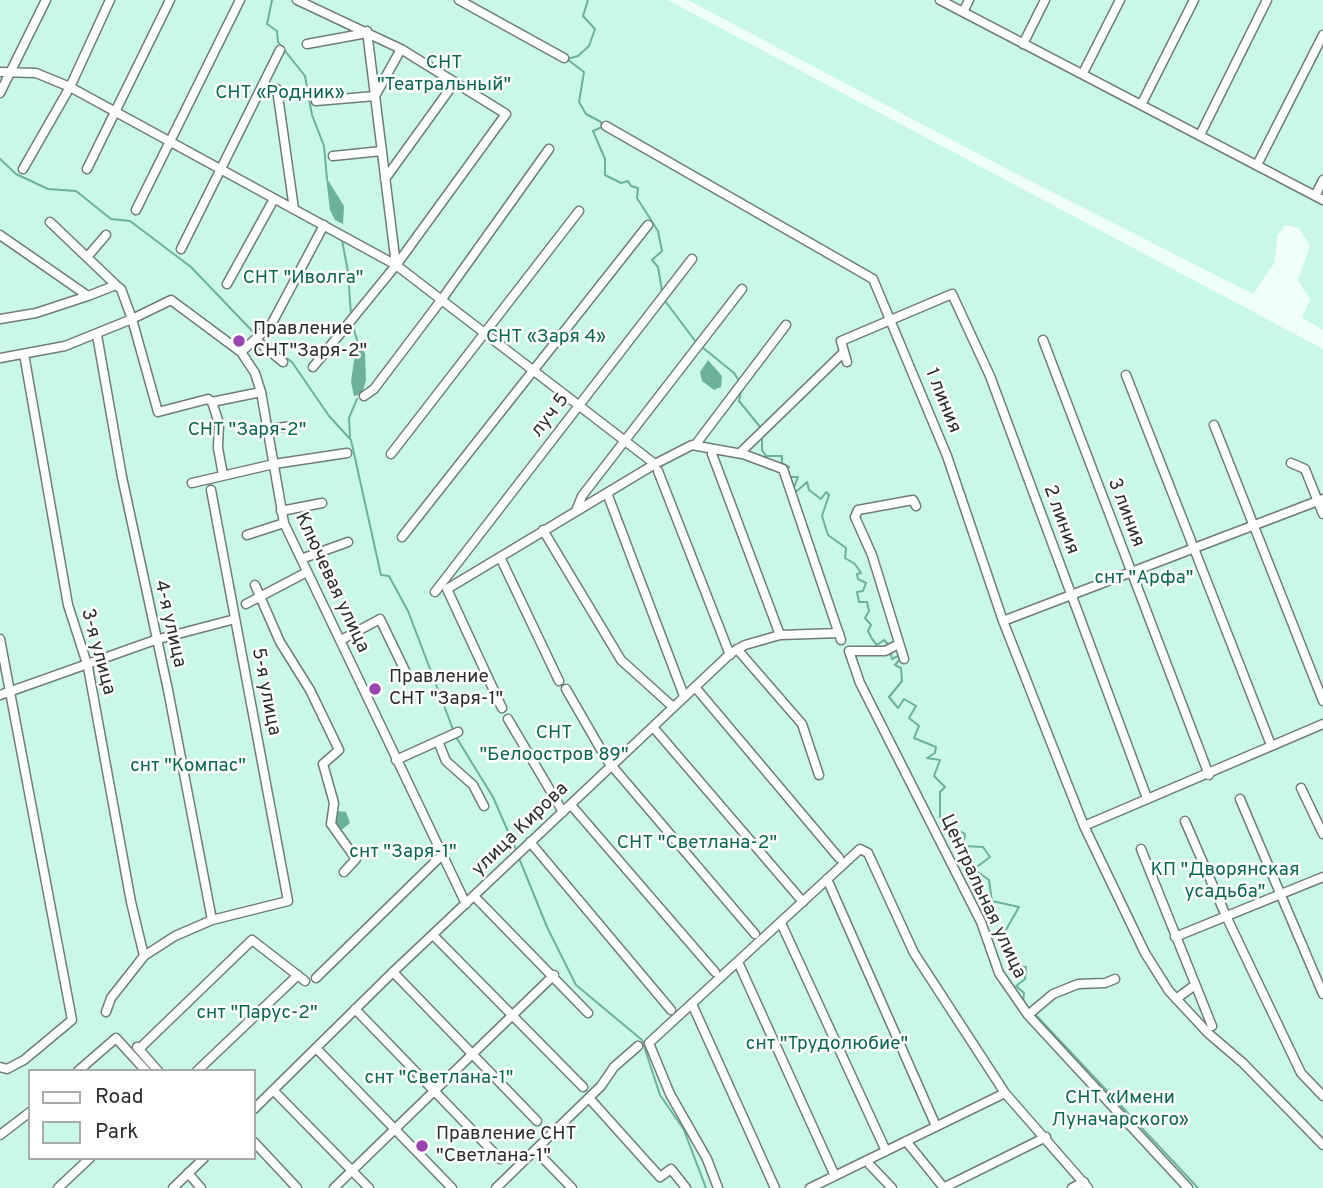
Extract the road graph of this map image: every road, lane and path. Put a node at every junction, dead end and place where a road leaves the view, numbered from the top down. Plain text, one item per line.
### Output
1 (46, 0) edge
2 (110, 0) edge
3 (170, 0) edge
4 (240, 0) edge
5 (298, 0) edge
6 (459, 0) edge
7 (940, 0) edge
8 (969, 0) edge
9 (1045, 0) edge
10 (1120, 0) edge
11 (1195, 0) edge
12 (1267, 0) edge
13 (308, 2) edge
14 (963, 12) junction
15 (367, 32) junction
16 (1323, 34) edge
17 (307, 44) dead end
18 (1023, 44) junction
19 (401, 49) junction
20 (279, 50) dead end
21 (564, 58) dead end
22 (13, 71) junction
23 (0, 72) edge
24 (1083, 73) junction
25 (455, 82) junction
26 (70, 87) junction
27 (276, 89) dead end
28 (0, 93) edge
29 (375, 96) junction
30 (316, 101) dead end
31 (1141, 105) junction
32 (116, 112) junction
33 (606, 126) dead end
34 (1200, 135) junction
35 (170, 142) junction
36 (550, 149) dead end
37 (382, 151) junction
38 (333, 156) dead end
39 (1256, 165) junction
40 (23, 169) dead end
41 (88, 169) dead end
42 (222, 169) junction
43 (385, 179) junction
44 (1323, 180) edge
45 (1319, 198) edge
46 (274, 199) junction
47 (294, 209) junction
48 (136, 210) dead end
49 (579, 211) dead end
50 (50, 222) dead end
51 (324, 225) junction
52 (648, 225) dead end
53 (0, 235) edge
54 (106, 235) dead end
55 (181, 249) dead end
56 (88, 256) junction
57 (692, 259) dead end
58 (396, 265) junction
59 (227, 284) dead end
60 (116, 285) junction
61 (742, 289) dead end
62 (88, 296) junction
63 (442, 299) junction
64 (892, 318) junction
65 (0, 319) edge
66 (132, 319) junction
67 (786, 325) dead end
68 (488, 333) junction
69 (97, 335) junction
70 (258, 338) junction
71 (1043, 340) dead end
72 (241, 352) junction
73 (844, 352) junction
74 (24, 354) junction
75 (0, 358) edge
76 (283, 362) dead end
77 (847, 362) dead end
78 (313, 367) dead end
79 (535, 369) junction
80 (1126, 375) dead end
81 (261, 391) junction
82 (364, 396) dead end
83 (212, 402) junction
84 (580, 404) junction
85 (1214, 425) dead end
86 (293, 426) dead end
87 (268, 429) junction
88 (626, 441) junction
89 (696, 444) junction
90 (347, 453) dead end
91 (391, 454) dead end
92 (712, 454) dead end
93 (742, 454) junction
94 (1291, 463) dead end
95 (274, 464) junction
96 (657, 467) junction
97 (223, 475) junction
98 (192, 483) dead end
99 (211, 489) dead end
100 (607, 493) junction
101 (1320, 500) edge
102 (322, 503) dead end
103 (916, 506) dead end
104 (281, 511) junction
105 (576, 511) junction
106 (1323, 514) edge
107 (284, 523) junction
108 (1256, 525) junction
109 (543, 530) junction
110 (247, 535) dead end
111 (402, 537) dead end
112 (348, 542) dead end
113 (1192, 550) junction
114 (500, 557) junction
115 (301, 559) junction
116 (307, 572) junction
117 (1132, 573) junction
118 (256, 585) dead end
119 (435, 592) dead end
120 (258, 595) junction
121 (1070, 595) junction
122 (246, 604) dead end
123 (235, 619) junction
124 (1003, 621) junction
125 (780, 635) junction
126 (0, 639) edge
127 (156, 640) junction
128 (341, 640) junction
129 (899, 644) junction
130 (737, 649) junction
131 (730, 655) junction
132 (904, 659) dead end
133 (88, 666) junction
134 (408, 677) dead end
135 (559, 681) dead end
136 (695, 687) junction
137 (566, 689) dead end
138 (5, 694) edge
139 (684, 696) junction
140 (1323, 701) edge
141 (502, 708) dead end
142 (673, 708) junction
143 (508, 719) dead end
144 (1323, 724) edge
145 (653, 727) junction
146 (455, 734) dead end
147 (438, 741) junction
148 (1271, 745) junction
149 (396, 760) junction
150 (612, 766) junction
151 (819, 775) dead end
152 (1209, 775) junction
153 (1301, 788) dead end
154 (1147, 798) junction
155 (1240, 799) dead end
156 (484, 806) dead end
157 (567, 808) junction
158 (1185, 821) dead end
159 (1084, 826) junction
160 (1323, 834) edge
161 (530, 842) junction
162 (1141, 849) dead end
163 (441, 856) junction
164 (839, 858) dead end
165 (344, 872) dead end
166 (1323, 877) edge
167 (827, 879) junction
168 (1281, 895) junction
169 (475, 897) junction
170 (801, 899) junction
171 (466, 904) junction
172 (1226, 916) junction
173 (212, 920) junction
174 (781, 923) junction
175 (755, 934) dead end
176 (433, 935) junction
177 (1175, 937) junction
178 (144, 956) junction
179 (738, 962) junction
180 (393, 972) junction
181 (715, 972) dead end
182 (553, 976) junction
183 (316, 978) dead end
184 (1115, 979) dead end
185 (1195, 985) junction
186 (1323, 994) edge
187 (1177, 999) junction
188 (692, 1004) junction
189 (355, 1009) junction
190 (671, 1010) dead end
191 (106, 1012) dead end
192 (588, 1013) dead end
193 (513, 1016) junction
194 (1028, 1016) junction
195 (1212, 1026) dead end
196 (638, 1046) dead end
197 (316, 1048) junction
198 (473, 1055) junction
199 (0, 1067) edge
200 (80, 1069) edge
201 (144, 1069) edge
202 (156, 1069) edge
203 (199, 1069) edge
204 (1319, 1086) edge
205 (583, 1087) dead end
206 (273, 1090) junction
207 (434, 1092) junction
208 (1005, 1093) junction
209 (1323, 1096) edge
210 (589, 1098) junction
211 (256, 1107) edge
212 (28, 1114) edge
213 (537, 1121) dead end
214 (936, 1126) junction
215 (394, 1129) junction
216 (0, 1135) edge
217 (1046, 1137) junction
218 (906, 1141) junction
219 (256, 1144) edge
220 (1323, 1145) edge
221 (536, 1151) junction
222 (886, 1151) junction
223 (500, 1159) dead end
224 (88, 1160) edge
225 (202, 1160) edge
226 (868, 1163) junction
227 (352, 1170) junction
228 (188, 1173) junction
229 (835, 1176) junction
230 (1086, 1185) edge
231 (58, 1188) edge
232 (173, 1188) edge
233 (201, 1188) edge
234 (297, 1188) edge
235 (334, 1188) edge
236 (369, 1188) edge
237 (452, 1188) edge
238 (496, 1188) edge
239 (572, 1188) edge
240 (686, 1188) edge
241 (718, 1188) edge
242 (775, 1188) edge
243 (810, 1188) edge
244 (892, 1188) edge
245 (943, 1188) edge
246 (1072, 1188) edge
247 (1188, 1188) edge

1 - 22 street
2 - 26 street
3 - 32 street
4 - 35 street
5 - 13 street
6 - 21 street
7 - 14 street
8 - 14 street
9 - 18 street
10 - 24 street
11 - 31 street
12 - 34 street
13 - 15 street
14 - 18 street
15 - 17 street
15 - 19 street
15 - 29 street
16 - 39 street
18 - 24 street
19 - 25 street
19 - 29 street
20 - 42 street
22 - 23 street
22 - 26 street
22 - 28 street
24 - 31 street
25 - 43 street
25 - 58 street
26 - 32 street
26 - 40 street
27 - 47 street
29 - 30 street
29 - 37 street
31 - 34 street
32 - 35 street
32 - 41 street
33 - 64 street, 1 линия
34 - 39 street
35 - 42 street
35 - 48 street
36 - 63 street
37 - 38 street
37 - 43 street
39 - 45 street
42 - 46 street
42 - 55 street
43 - 58 street
44 - 45 street
46 - 47 street
46 - 59 street
47 - 51 street
49 - 68 street
50 - 56 street
51 - 58 street
51 - 70 street
52 - 79 street
53 - 62 street
54 - 56 street
56 - 60 street
57 - 84 street, луч 5
58 - 63 street
58 - 78 street
60 - 62 street
60 - 66 street
61 - 88 street
62 - 65 street
63 - 68 street
63 - 82 street
64 - 73 street
64 - 121 street, 2 линия
64 - 124 street, 1 линия
66 - 69 street
66 - 72 street, Ключевая улица
66 - 83 street
67 - 89 street
68 - 79 street
68 - 91 street
69 - 74 street
69 - 127 street, 4-я улица
70 - 72 street
70 - 76 street
71 - 117 street, 3 линия
72 - 81 street, Ключевая улица
73 - 77 street
73 - 93 street
74 - 75 street
74 - 133 street, 3-я улица
79 - 84 street
79 - 111 street
80 - 113 street
81 - 83 street
81 - 87 street, Ключевая улица
83 - 97 street
84 - 88 street
84 - 119 street, луч 5
85 - 108 street
86 - 87 street
87 - 95 street, Ключевая улица
88 - 96 street
88 - 105 street
89 - 93 street
89 - 96 street
90 - 95 street
92 - 125 street
93 - 125 street, улица Кирова
94 - 101 street
95 - 97 street
95 - 104 street, Ключевая улица
96 - 100 street
96 - 131 street
97 - 98 street
99 - 123 street, 5-я улица
100 - 105 street
100 - 139 street
101 - 106 street
101 - 108 street
102 - 104 street
103 - 129 street
104 - 107 street, Ключевая улица
105 - 109 street
107 - 110 street
107 - 115 street, Ключевая улица
108 - 113 street
108 - 140 street
109 - 114 street
109 - 142 street
112 - 115 street
113 - 117 street
113 - 148 street
114 - 135 street
114 - 141 street
115 - 116 street, Ключевая улица
116 - 120 street
116 - 128 street, Ключевая улица
117 - 121 street
117 - 152 street, 3 линия
118 - 120 street
120 - 122 street
120 - 165 street
121 - 124 street
121 - 154 street, 2 линия
123 - 127 street
123 - 173 street, 5-я улица
124 - 159 street, 1 линия
125 - 130 street, улица Кирова
126 - 138 street
127 - 133 street
127 - 173 street, 4-я улица
128 - 134 street
128 - 149 street, Ключевая улица
129 - 132 street
129 - 194 street, Центральная улица
130 - 131 street, улица Кирова
130 - 151 street
131 - 136 street, улица Кирова
133 - 138 street
133 - 178 street, 3-я улица
136 - 139 street, улица Кирова
136 - 164 street
137 - 150 street
138 - 199 street
139 - 142 street, улица Кирова
142 - 145 street, улица Кирова
143 - 157 street
144 - 148 street
145 - 150 street, улица Кирова
145 - 170 street
146 - 147 street
147 - 149 street
147 - 156 street
148 - 152 street
149 - 163 street, Ключевая улица
150 - 157 street, улица Кирова
150 - 175 street
152 - 154 street
153 - 160 street
154 - 159 street
155 - 168 street
157 - 161 street, улица Кирова
157 - 181 street
158 - 172 street
159 - 187 street, 1 линия
161 - 169 street, улица Кирова
161 - 190 street
162 - 177 street
163 - 171 street, Ключевая улица
163 - 183 street
166 - 168 street
167 - 170 street
167 - 208 street
167 - 214 street
168 - 172 street
168 - 186 street
169 - 171 street, улица Кирова
169 - 182 street
170 - 174 street
171 - 176 street, улица Кирова
172 - 177 street
172 - 204 street
173 - 178 street
174 - 179 street
174 - 222 street
176 - 180 street, улица Кирова
176 - 193 street
177 - 185 street
178 - 191 street
179 - 188 street
179 - 229 street
180 - 189 street, улица Кирова
180 - 198 street
182 - 192 street
182 - 193 street
184 - 194 street
185 - 187 street
185 - 195 street
187 - 220 street, 1 линия
188 - 241 street
188 - 242 street
189 - 197 street, улица Кирова
189 - 207 street
193 - 198 street
193 - 205 street
194 - 247 street, Центральная улица
196 - 210 street
197 - 206 street, улица Кирова
197 - 215 street
198 - 207 street
198 - 213 street
200 - 201 street
202 - 203 street
204 - 209 street
206 - 211 street, улица Кирова
206 - 227 street
207 - 215 street
207 - 223 street
208 - 214 street
208 - 217 street
210 - 221 street
210 - 240 street
212 - 216 street
214 - 218 street
215 - 227 street
215 - 237 street
217 - 230 street
217 - 245 street
218 - 222 street
218 - 245 street
219 - 234 street
221 - 238 street
221 - 239 street
222 - 226 street
224 - 231 street
225 - 228 street
226 - 229 street
226 - 244 street
227 - 235 street
227 - 236 street
228 - 232 street
228 - 233 street
229 - 243 street
230 - 246 street

